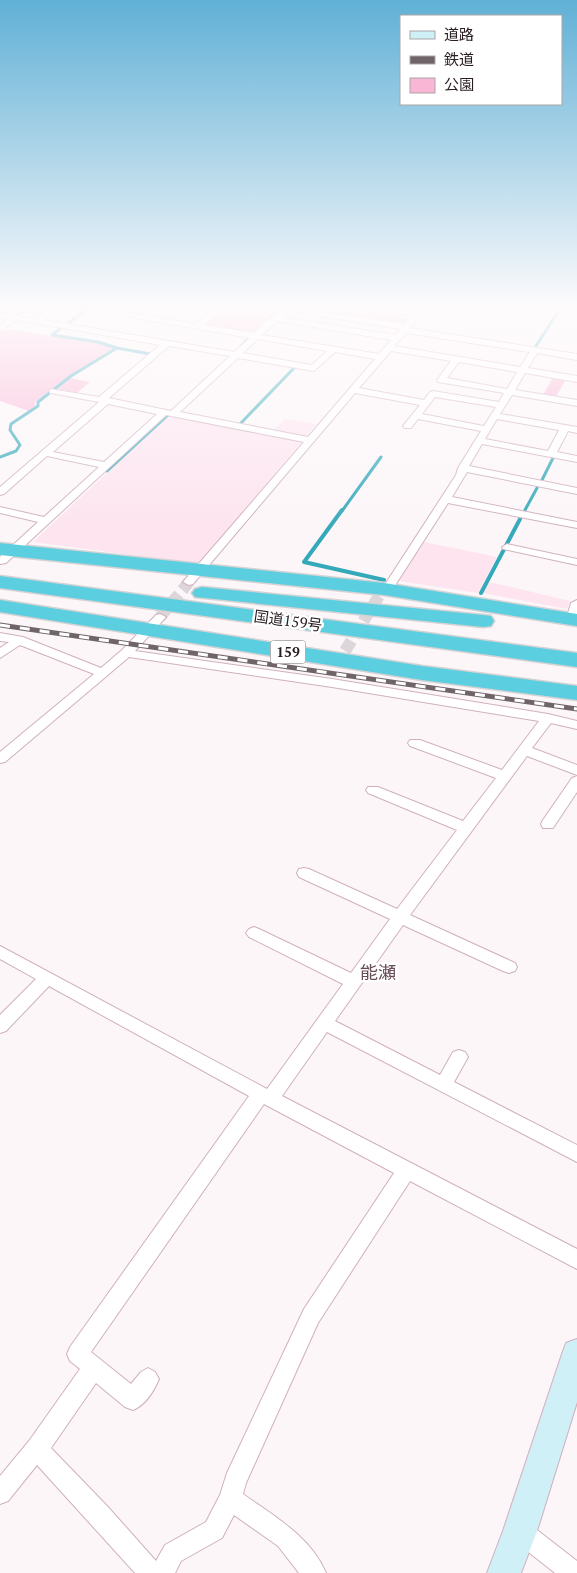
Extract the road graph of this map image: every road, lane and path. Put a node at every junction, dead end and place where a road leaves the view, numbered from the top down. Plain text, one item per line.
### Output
1 (122, 383) edge
2 (203, 383) edge
3 (358, 383) edge
4 (461, 383) edge
5 (515, 383) edge
6 (353, 390) junction
7 (53, 391) dead end
8 (510, 392) junction
9 (104, 400) junction
10 (426, 403) junction
11 (577, 403) edge
12 (501, 406) junction
13 (169, 412) junction
14 (416, 416) junction
15 (495, 416) junction
16 (408, 426) dead end
17 (565, 428) junction
18 (487, 429) junction
19 (577, 430) edge
20 (310, 440) junction
21 (479, 441) junction
22 (44, 453) junction
23 (552, 454) junction
24 (577, 459) edge
25 (106, 465) junction
26 (462, 468) junction
27 (577, 491) edge
28 (0, 492) edge
29 (445, 499) junction
30 (0, 510) edge
31 (47, 520) junction
32 (577, 526) edge
33 (507, 547) dead end
34 (4, 558) edge
35 (577, 562) edge
36 (194, 577) junction
37 (0, 582) edge
38 (58, 590) junction
39 (383, 590) junction
40 (157, 592) junction
41 (0, 606) edge
42 (576, 618) edge
43 (155, 623) junction
44 (0, 637) edge
45 (19, 640) junction
46 (577, 648) edge
47 (126, 653) junction
48 (0, 654) edge
49 (577, 660) edge
50 (102, 673) junction
51 (577, 683) edge
52 (577, 693) edge
53 (548, 718) junction
54 (577, 725) edge
55 (415, 743) dead end
56 (524, 750) junction
57 (0, 759) edge
58 (577, 770) edge
59 (503, 776) junction
60 (577, 781) edge
61 (373, 790) dead end
62 (548, 824) dead end
63 (466, 828) junction
64 (304, 872) dead end
65 (400, 917) junction
66 (254, 933) dead end
67 (0, 952) edge
68 (509, 967) dead end
69 (47, 978) junction
70 (353, 982) junction
71 (324, 1023) junction
72 (0, 1026) edge
73 (459, 1057) dead end
74 (444, 1084) junction
75 (265, 1096) junction
76 (577, 1154) edge
77 (407, 1170) junction
78 (577, 1259) edge
79 (577, 1354) edge
80 (94, 1367) junction
81 (148, 1379) dead end
82 (37, 1449) junction
83 (0, 1493) edge
84 (230, 1499) junction
85 (520, 1531) junction
86 (151, 1573) edge
87 (163, 1573) edge
88 (314, 1573) edge
89 (504, 1573) edge
90 (574, 1573) edge

1 - 9 street
2 - 13 street
3 - 6 street
4 - 8 street
5 - 8 street
6 - 10 street
6 - 20 street
7 - 9 street
8 - 11 street
8 - 12 street
9 - 13 street
9 - 22 street
10 - 12 street
10 - 14 street
12 - 15 street
13 - 20 street
13 - 25 street
14 - 16 street
14 - 18 street
15 - 17 street
15 - 18 street
17 - 19 street
17 - 23 street
18 - 21 street
20 - 36 street
21 - 23 street
21 - 26 street
22 - 25 street
22 - 28 street
23 - 24 street
25 - 31 street
26 - 27 street
26 - 29 street
29 - 32 street
29 - 39 street
30 - 31 street
31 - 34 street
33 - 35 street
34 - 36 highway
34 - 40 highway, 国道159号
36 - 39 highway
37 - 38 highway, 国道159号 / 159
38 - 49 highway, 国道159号 / 159
38 - 51 highway, 159
39 - 42 highway
40 - 42 highway
40 - 46 highway, 国道159号
41 - 43 highway, 159
43 - 47 street
43 - 52 highway, 159
44 - 45 street
45 - 48 street
45 - 50 street
47 - 50 street
47 - 53 street
50 - 57 street
53 - 54 street
53 - 56 street
55 - 59 street
56 - 58 street
56 - 59 street
59 - 63 street
60 - 62 street
61 - 63 street
63 - 65 street
64 - 65 street
65 - 68 street
65 - 70 street
66 - 70 street
67 - 69 street
69 - 72 street
69 - 75 street
70 - 71 street
71 - 74 street
71 - 75 street
73 - 74 street
74 - 76 street
75 - 77 street
75 - 80 street
77 - 78 street
77 - 84 street
79 - 85 street
80 - 81 street
80 - 82 street
82 - 83 street
82 - 86 street
84 - 87 street
84 - 88 street
85 - 89 street
85 - 90 street

